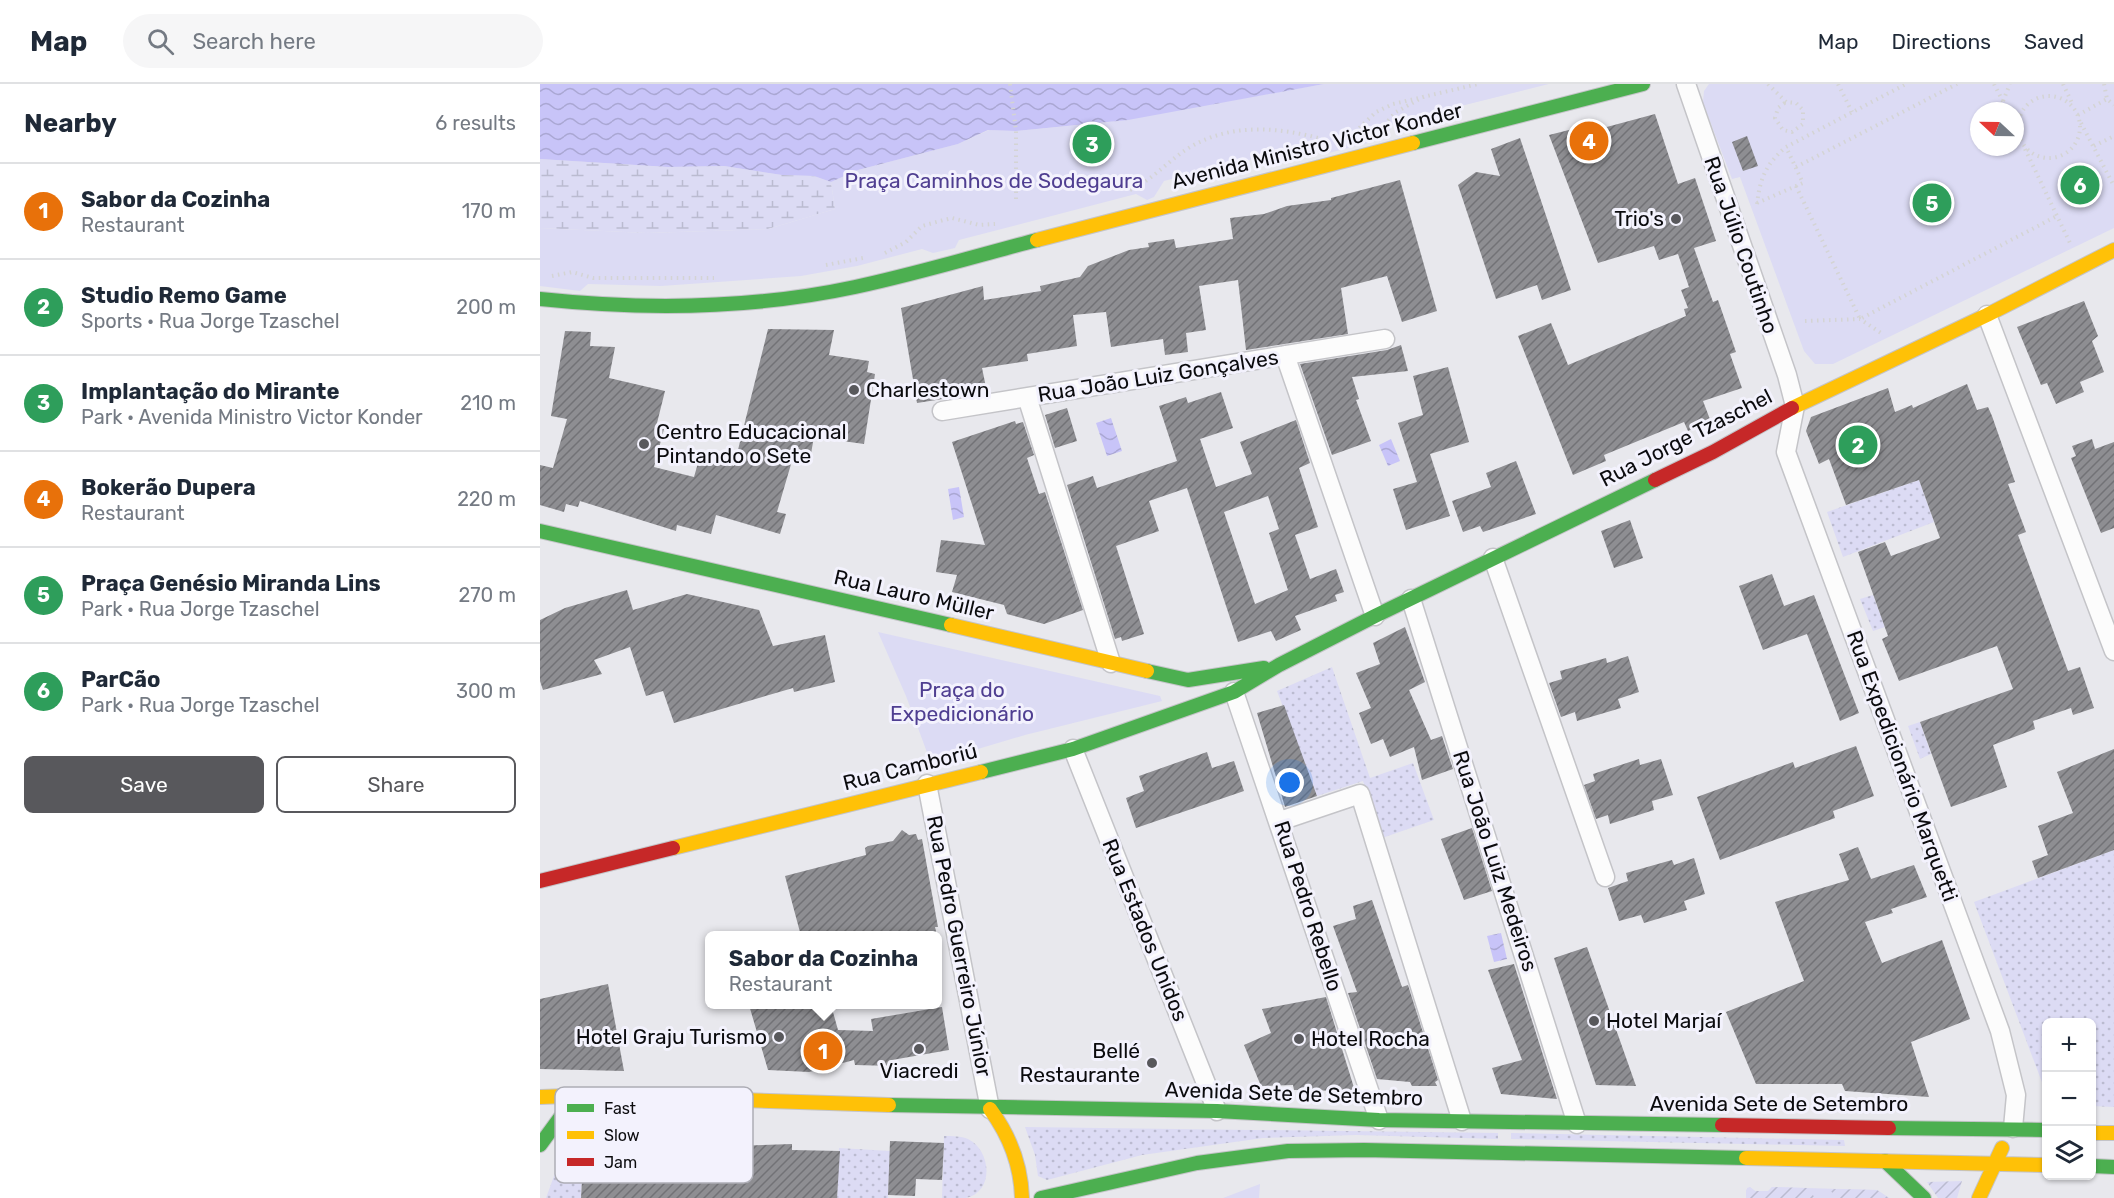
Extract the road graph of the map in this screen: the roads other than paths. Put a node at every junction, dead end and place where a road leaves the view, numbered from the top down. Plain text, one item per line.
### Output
1 (1643, 84) edge
2 (1686, 84) edge
3 (2114, 250) edge
4 (541, 304) edge
5 (1987, 315) junction
6 (1385, 339) dead end
7 (1285, 355) junction
8 (1028, 397) junction
9 (1795, 406) junction
10 (942, 411) dead end
11 (540, 531) edge
12 (1493, 558) junction
13 (1411, 599) junction
14 (1375, 616) junction
15 (2114, 651) edge
16 (1111, 663) junction
17 (1279, 665) junction
18 (1234, 692) junction
19 (1073, 749) junction
20 (927, 784) junction
21 (1280, 821) junction
22 (1605, 877) dead end
23 (540, 881) edge
24 (555, 1096) edge
25 (540, 1097) edge
26 (753, 1101) edge
27 (990, 1109) junction
28 (1217, 1111) junction
29 (1379, 1120) junction
30 (1462, 1121) junction
31 (1577, 1124) junction
32 (555, 1125) edge
33 (2013, 1128) junction
34 (2042, 1130) edge
35 (2096, 1133) edge
36 (2114, 1133) edge
37 (540, 1145) edge
38 (1885, 1161) junction
39 (1995, 1162) junction
40 (2042, 1165) edge
41 (2096, 1166) edge
42 (2114, 1167) edge
43 (1022, 1198) edge
44 (1041, 1198) edge
45 (1924, 1198) edge
46 (1979, 1198) edge

1 - 4 main road, Avenida Ministro Victor Konder
2 - 9 street, Rua Júlio Coutinho
3 - 5 main road, Rua Jorge Tzaschel
5 - 9 main road, Rua Jorge Tzaschel
5 - 15 street
6 - 7 street, Rua João Luiz Gonçalves
7 - 8 street, Rua João Luiz Gonçalves
7 - 14 street
8 - 10 street
8 - 16 street, Rua João Luiz Gonçalves
9 - 12 main road, Rua Jorge Tzaschel
9 - 33 street, Rua Expedicionário Marquetti
11 - 16 main road, Rua Lauro Müller
12 - 13 main road, Rua Jorge Tzaschel
12 - 22 street
13 - 14 main road, Rua Jorge Tzaschel
13 - 31 street, Rua João Luiz Medeiros
14 - 17 main road, Rua Jorge Tzaschel
16 - 17 main road, Rua Lauro Müller
17 - 18 main road, Rua Camboriú
18 - 19 main road, Rua Camboriú
18 - 21 street, Rua Pedro Rebello
19 - 20 main road, Rua Camboriú
19 - 28 street, Rua Estados Unidos
20 - 23 main road, Rua Camboriú
20 - 27 street, Rua Pedro Guerreiro Júnior
21 - 29 street, Rua Pedro Rebello
21 - 30 street
24 - 25 main road, Avenida Sete de Setembro
26 - 27 main road, Avenida Sete de Setembro
27 - 28 main road, Avenida Sete de Setembro
27 - 43 main road
28 - 29 main road, Avenida Sete de Setembro
29 - 30 main road, Avenida Sete de Setembro
30 - 31 main road, Avenida Sete de Setembro
31 - 33 main road, Avenida Sete de Setembro
32 - 37 main road
33 - 34 main road, Avenida Sete de Setembro
33 - 39 main road
35 - 36 main road
38 - 39 main road
38 - 44 main road
38 - 45 main road
39 - 40 main road
39 - 46 main road
41 - 42 main road

